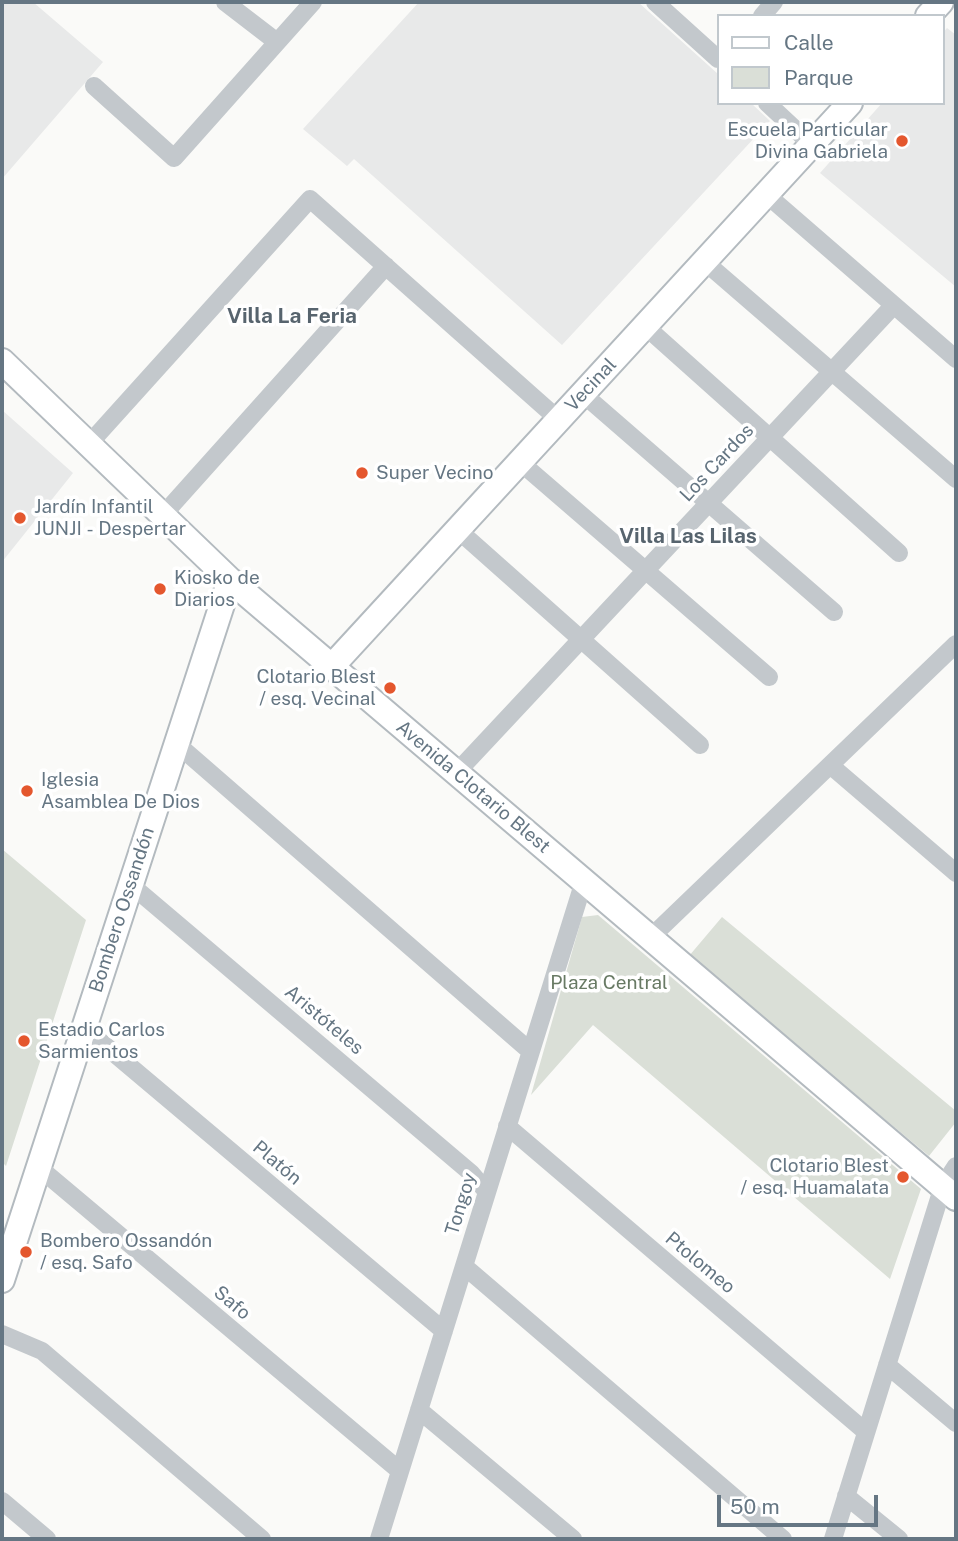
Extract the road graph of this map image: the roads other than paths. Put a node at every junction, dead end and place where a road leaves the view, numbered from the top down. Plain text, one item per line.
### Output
1 (225, 2) edge
2 (313, 2) edge
3 (655, 2) edge
4 (277, 42) junction
5 (716, 57) edge
6 (94, 86) dead end
7 (769, 105) edge
8 (848, 105) edge
9 (813, 145) junction
10 (767, 195) junction
11 (705, 262) junction
12 (386, 267) junction
13 (894, 305) junction
14 (645, 326) junction
15 (956, 359) edge
16 (2, 362) edge
17 (832, 372) junction
18 (583, 394) junction
19 (559, 420) junction
20 (770, 438) junction
21 (88, 444) junction
22 (520, 462) junction
23 (956, 479) edge
24 (709, 503) junction
25 (162, 516) junction
26 (458, 530) junction
27 (899, 553) dead end
28 (645, 571) junction
29 (230, 580) junction
30 (834, 612) dead end
31 (581, 639) junction
32 (956, 644) edge
33 (332, 666) junction
34 (769, 677) dead end
35 (177, 744) junction
36 (700, 745) dead end
37 (831, 765) junction
38 (456, 773) junction
39 (956, 873) edge
40 (584, 881) junction
41 (130, 884) junction
42 (649, 939) junction
43 (83, 1027) junction
44 (530, 1051) junction
45 (508, 1126) junction
46 (37, 1166) junction
47 (956, 1166) edge
48 (487, 1192) junction
49 (950, 1192) edge
50 (464, 1266) junction
51 (2, 1280) edge
52 (444, 1331) junction
53 (2, 1334) edge
54 (887, 1365) junction
55 (419, 1410) junction
56 (956, 1423) edge
57 (866, 1432) junction
58 (400, 1471) junction
59 (846, 1496) junction
60 (2, 1502) edge
61 (47, 1539) edge
62 (262, 1539) edge
63 (379, 1539) edge
64 (573, 1539) edge
65 (783, 1539) edge
66 (833, 1539) edge
67 (899, 1539) edge

1 - 4 street
2 - 4 street
3 - 5 street
4 - 6 street
7 - 9 street
8 - 9 street, Vecinal
9 - 10 street, Vecinal
10 - 11 street, Vecinal
10 - 13 street
11 - 14 street, Vecinal
11 - 17 street
12 - 19 street
12 - 21 street
12 - 25 street
13 - 15 street
13 - 17 street, Los Cardos
14 - 18 street, Vecinal
14 - 20 street
16 - 21 street, Avenida Clotario Blest
17 - 20 street, Los Cardos
17 - 23 street
18 - 19 street, Vecinal
18 - 24 street
19 - 22 street, Vecinal
20 - 24 street, Los Cardos
20 - 27 street
21 - 25 street, Avenida Clotario Blest
22 - 26 street, Vecinal
22 - 28 street
24 - 28 street, Los Cardos
24 - 30 street
25 - 29 street, Avenida Clotario Blest
26 - 31 street
26 - 33 street, Vecinal
28 - 31 street, Los Cardos
28 - 34 street
29 - 33 street, Avenida Clotario Blest
29 - 35 street, Bombero Ossandón
31 - 36 street
31 - 38 street, Los Cardos
32 - 37 street
33 - 38 street, Avenida Clotario Blest
35 - 41 street, Bombero Ossandón
35 - 44 street
37 - 39 street
37 - 42 street
38 - 40 street, Avenida Clotario Blest
40 - 42 street, Avenida Clotario Blest
40 - 44 street, Tongoy
41 - 43 street, Bombero Ossandón
41 - 48 street, Aristóteles
42 - 49 street, Avenida Clotario Blest
43 - 46 street, Bombero Ossandón
43 - 52 street, Platón
44 - 45 street, Tongoy
45 - 48 street, Tongoy
45 - 57 street, Ptolomeo
46 - 51 street, Bombero Ossandón
46 - 58 street, Safo
47 - 49 street
48 - 50 street, Tongoy
49 - 54 street
50 - 52 street, Tongoy
50 - 65 street
52 - 55 street, Tongoy
53 - 62 street
54 - 56 street
54 - 57 street
55 - 58 street, Tongoy
55 - 64 street
57 - 59 street
58 - 63 street, Tongoy
59 - 66 street
59 - 67 street
60 - 61 street

